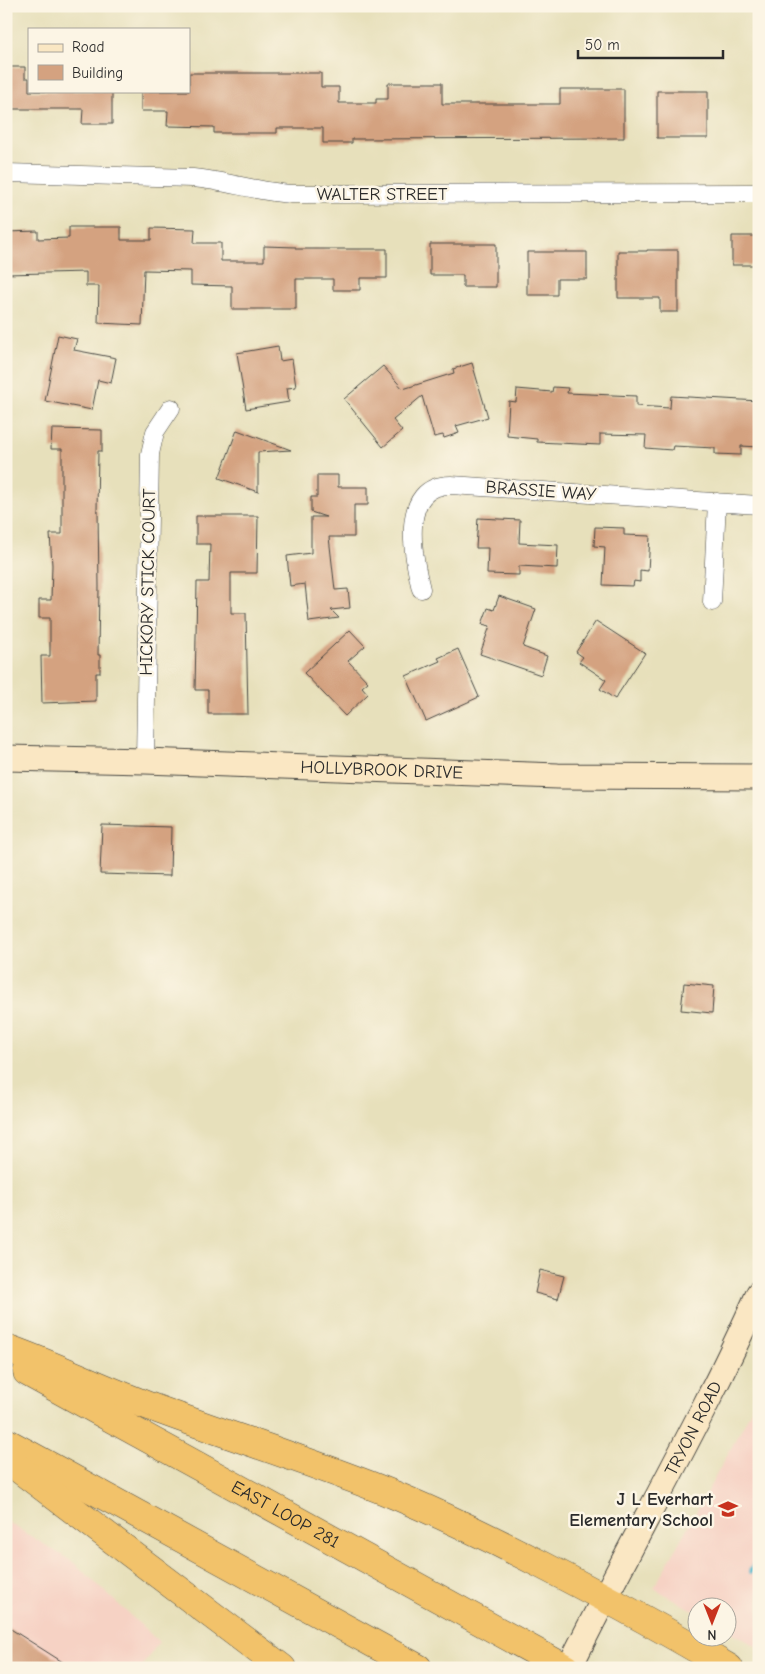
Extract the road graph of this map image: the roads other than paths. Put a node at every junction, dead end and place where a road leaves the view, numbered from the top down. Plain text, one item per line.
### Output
1 (6, 173) edge
2 (759, 193) edge
3 (171, 408) dead end
4 (717, 502) junction
5 (759, 505) edge
6 (421, 588) dead end
7 (712, 602) dead end
8 (6, 758) edge
9 (145, 761) junction
10 (759, 777) edge
11 (759, 1293) edge
12 (6, 1348) edge
13 (6, 1360) edge
14 (6, 1442) edge
15 (6, 1459) edge
16 (604, 1597) junction
17 (282, 1668) edge
18 (418, 1668) edge
19 (567, 1668) edge
20 (729, 1668) edge

1 - 2 street, WALTER STREET
3 - 9 street, HICKORY STICK COURT
4 - 5 street, BRASSIE WAY
4 - 6 street, BRASSIE WAY
4 - 7 street
8 - 9 street, HOLLYBROOK DRIVE
9 - 10 street, HOLLYBROOK DRIVE
11 - 16 street, TRYON ROAD
12 - 16 highway
13 - 19 highway, EAST LOOP 281
14 - 18 highway
15 - 17 highway
16 - 19 street, TRYON ROAD
16 - 20 highway

